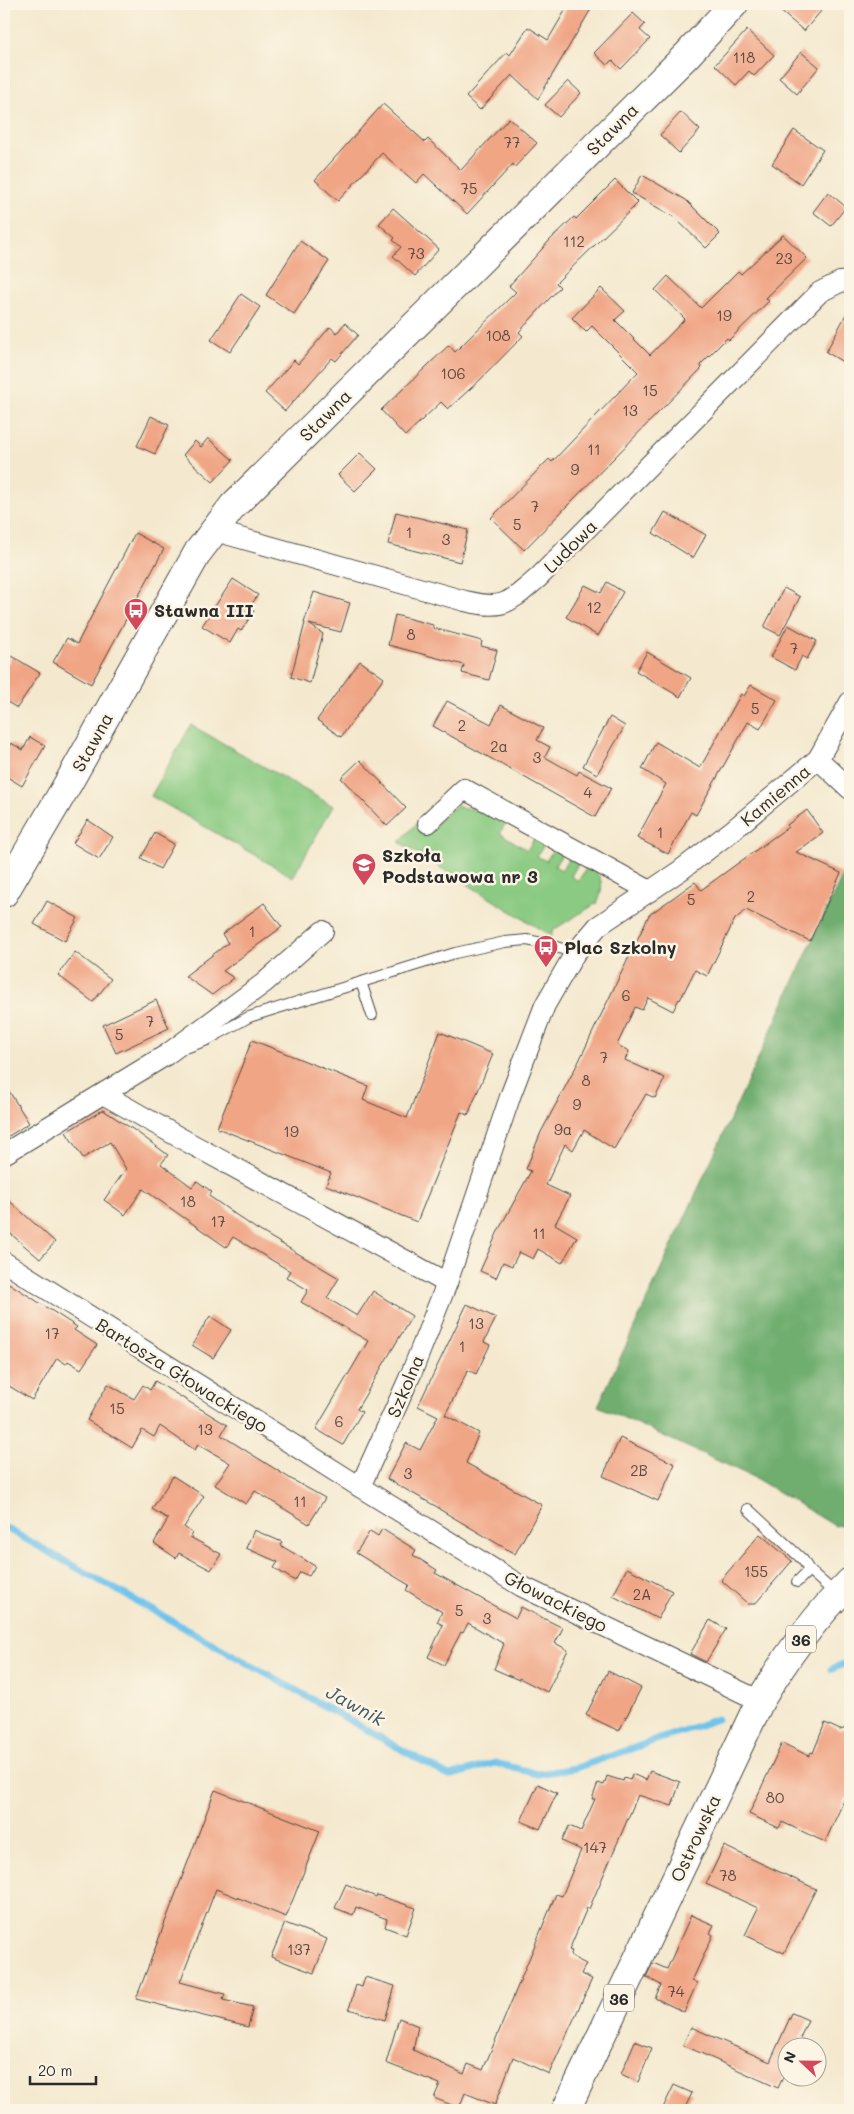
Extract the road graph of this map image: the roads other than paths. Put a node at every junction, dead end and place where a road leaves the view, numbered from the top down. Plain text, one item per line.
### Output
1 (734, 4) edge
2 (850, 281) edge
3 (214, 528) junction
4 (850, 702) edge
5 (818, 759) junction
6 (850, 789) edge
7 (428, 823) dead end
8 (650, 891) junction
9 (4, 893) edge
10 (323, 931) dead end
11 (575, 954) junction
12 (361, 982) junction
13 (372, 1015) dead end
14 (166, 1055) junction
15 (103, 1094) junction
16 (4, 1154) edge
17 (4, 1262) edge
18 (447, 1283) junction
19 (360, 1487) junction
20 (748, 1509) dead end
21 (809, 1570) junction
22 (797, 1582) dead end
23 (844, 1588) edge
24 (760, 1701) junction
25 (566, 2110) edge

1 - 3 street, Stawna
2 - 3 street, Ludowa
3 - 9 street, Stawna
4 - 5 street, Kamienna
5 - 6 street
5 - 8 street, Kamienna
7 - 8 street
8 - 11 street, Kamienna
10 - 14 street
11 - 12 lane
11 - 18 street, Szkolna
12 - 13 lane
12 - 14 lane
14 - 15 street
15 - 16 street
15 - 18 street
17 - 19 street, Bartosza Głowackiego
18 - 19 street, Szkolna
19 - 24 street, Głowackiego
20 - 21 lane
21 - 22 lane
21 - 23 lane
23 - 24 street, Ostrowska / 36
24 - 25 street, Ostrowska / 36

